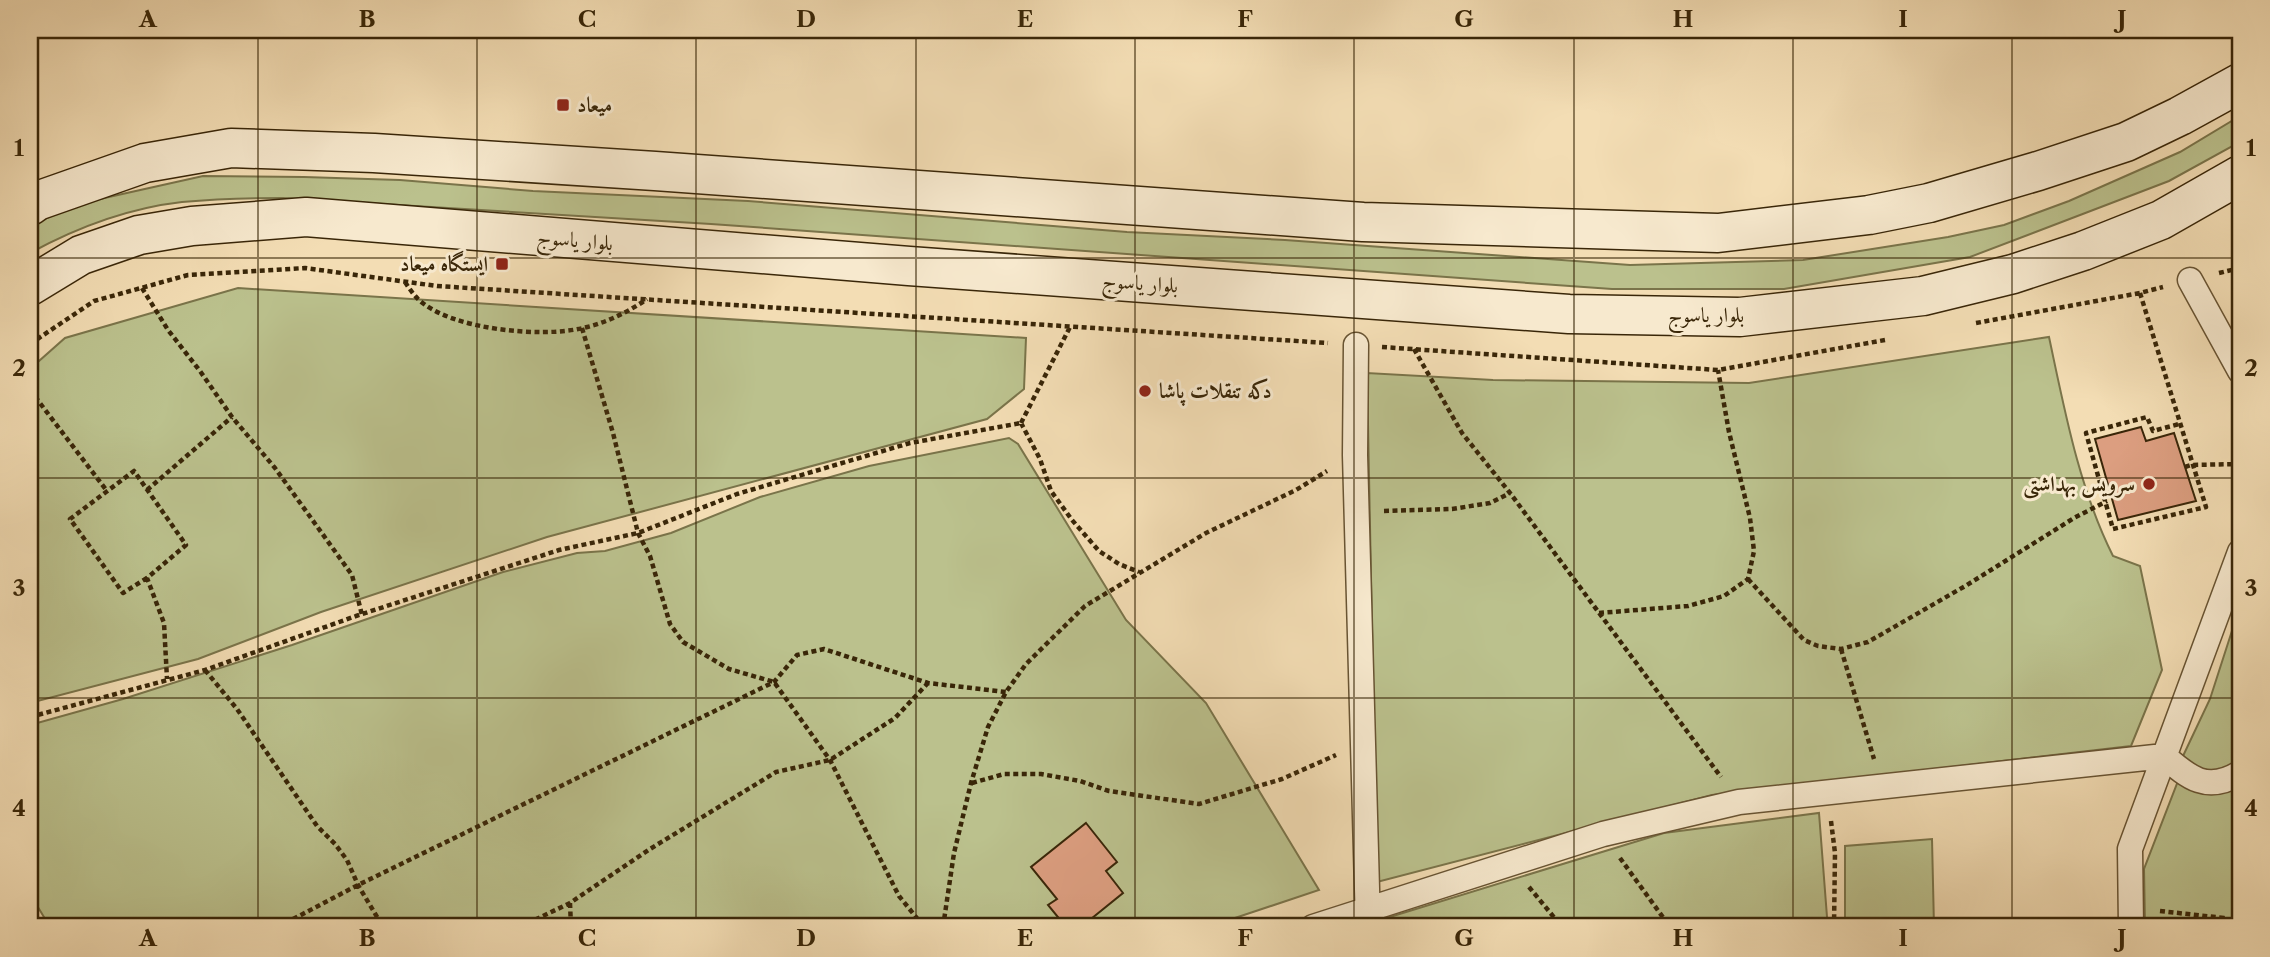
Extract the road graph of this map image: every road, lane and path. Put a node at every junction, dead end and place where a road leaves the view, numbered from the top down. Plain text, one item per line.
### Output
1 (2240, 83) edge
2 (2240, 175) edge
3 (30, 206) edge
4 (2190, 280) dead end
5 (404, 282) dead end
6 (30, 285) edge
7 (142, 288) dead end
8 (2140, 293) dead end
9 (647, 299) dead end
10 (1070, 327) dead end
11 (582, 328) junction
12 (1356, 345) dead end
13 (1414, 349) dead end
14 (1718, 370) dead end
15 (2240, 371) edge
16 (30, 390) edge
17 (232, 417) junction
18 (1021, 423) junction
19 (2179, 424) junction
20 (1355, 455) junction
21 (2240, 464) edge
22 (2192, 465) junction
23 (2185, 467) dead end
24 (148, 490) junction
25 (107, 491) junction
26 (1510, 493) junction
27 (2107, 501) junction
28 (1357, 511) junction
29 (638, 533) junction
30 (2240, 552) edge
31 (1139, 572) junction
32 (147, 578) junction
33 (1748, 579) junction
34 (1598, 614) junction
35 (362, 615) junction
36 (1841, 649) junction
37 (205, 670) junction
38 (167, 679) junction
39 (774, 682) junction
40 (928, 683) junction
41 (1006, 692) junction
42 (30, 718) edge
43 (1363, 743) junction
44 (2164, 756) junction
45 (830, 760) junction
46 (2240, 773) edge
47 (971, 783) junction
48 (1881, 786) junction
49 (1828, 793) junction
50 (1740, 802) junction
51 (1603, 834) junction
52 (1511, 864) junction
53 (358, 885) junction
54 (570, 903) junction
55 (2131, 917) edge
56 (1371, 921) edge
57 (2240, 926) edge
58 (278, 927) edge
59 (383, 927) edge
60 (520, 927) edge
61 (571, 927) edge
62 (925, 927) edge
63 (943, 927) edge
64 (1313, 927) edge
65 (1562, 927) edge
66 (1670, 927) edge
67 (1834, 927) edge

1 - 3 main road
2 - 6 main road, بلوار یاسوج
4 - 15 street
5 - 11 path
7 - 17 path
8 - 19 path
9 - 11 path
10 - 18 path
11 - 29 path
12 - 20 street
13 - 26 path
14 - 33 path
16 - 25 path
17 - 24 path
17 - 35 path
18 - 29 path
18 - 31 path
19 - 22 path
19 - 27 path
20 - 28 street
20 - 31 path
21 - 22 path
22 - 23 path
22 - 27 path
24 - 25 path
24 - 32 path
25 - 32 path
26 - 28 path
26 - 34 path
27 - 36 path
28 - 43 street
29 - 35 path
29 - 39 path
30 - 44 street
31 - 41 path
32 - 38 path
33 - 34 path
33 - 36 path
34 - 50 path
35 - 37 path
36 - 48 path
37 - 38 path
37 - 53 path
38 - 42 path
39 - 40 path
39 - 45 path
39 - 53 path
40 - 41 path
40 - 45 path
41 - 47 path
43 - 47 path
43 - 56 street
44 - 46 street
44 - 48 street
44 - 55 street
45 - 54 path
45 - 62 path
47 - 63 path
48 - 49 street
49 - 50 street
49 - 67 path
50 - 51 street
51 - 52 street
51 - 66 path
52 - 56 street
52 - 65 path
53 - 58 path
53 - 59 path
54 - 60 path
54 - 61 path
55 - 57 path
56 - 64 street

